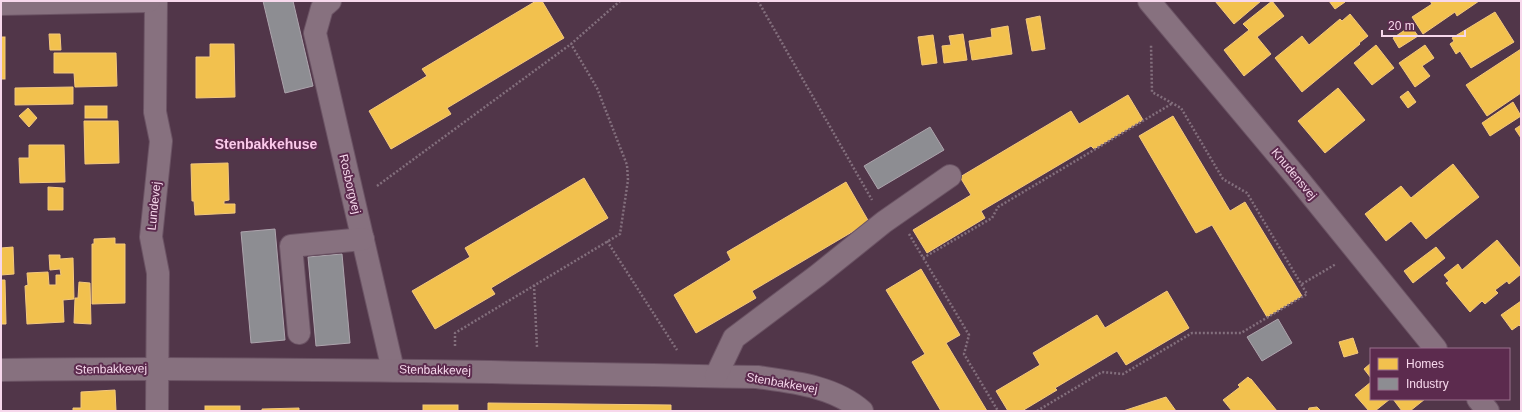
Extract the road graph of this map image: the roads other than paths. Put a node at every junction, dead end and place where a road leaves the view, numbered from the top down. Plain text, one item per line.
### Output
1 (149, 1) edge
2 (156, 1) edge
3 (330, 1) edge
4 (1149, 1) edge
5 (1, 4) edge
6 (950, 176) dead end
7 (363, 239) junction
8 (299, 333) dead end
9 (1435, 348) edge
10 (157, 368) junction
11 (1, 370) edge
12 (393, 370) junction
13 (716, 376) junction
14 (1479, 400) edge
15 (157, 411) edge
16 (862, 411) edge
17 (1488, 411) edge

1 - 5 street
2 - 10 street, Lundevej
3 - 7 street, Rosborgvej
4 - 9 street, Knudensvej
6 - 13 street
7 - 8 street
7 - 12 street, Rosborgvej
10 - 11 street, Stenbakkevej
10 - 12 street, Stenbakkevej
10 - 15 street, Lundevej
12 - 13 street, Stenbakkevej
13 - 16 street, Stenbakkevej
14 - 17 street

